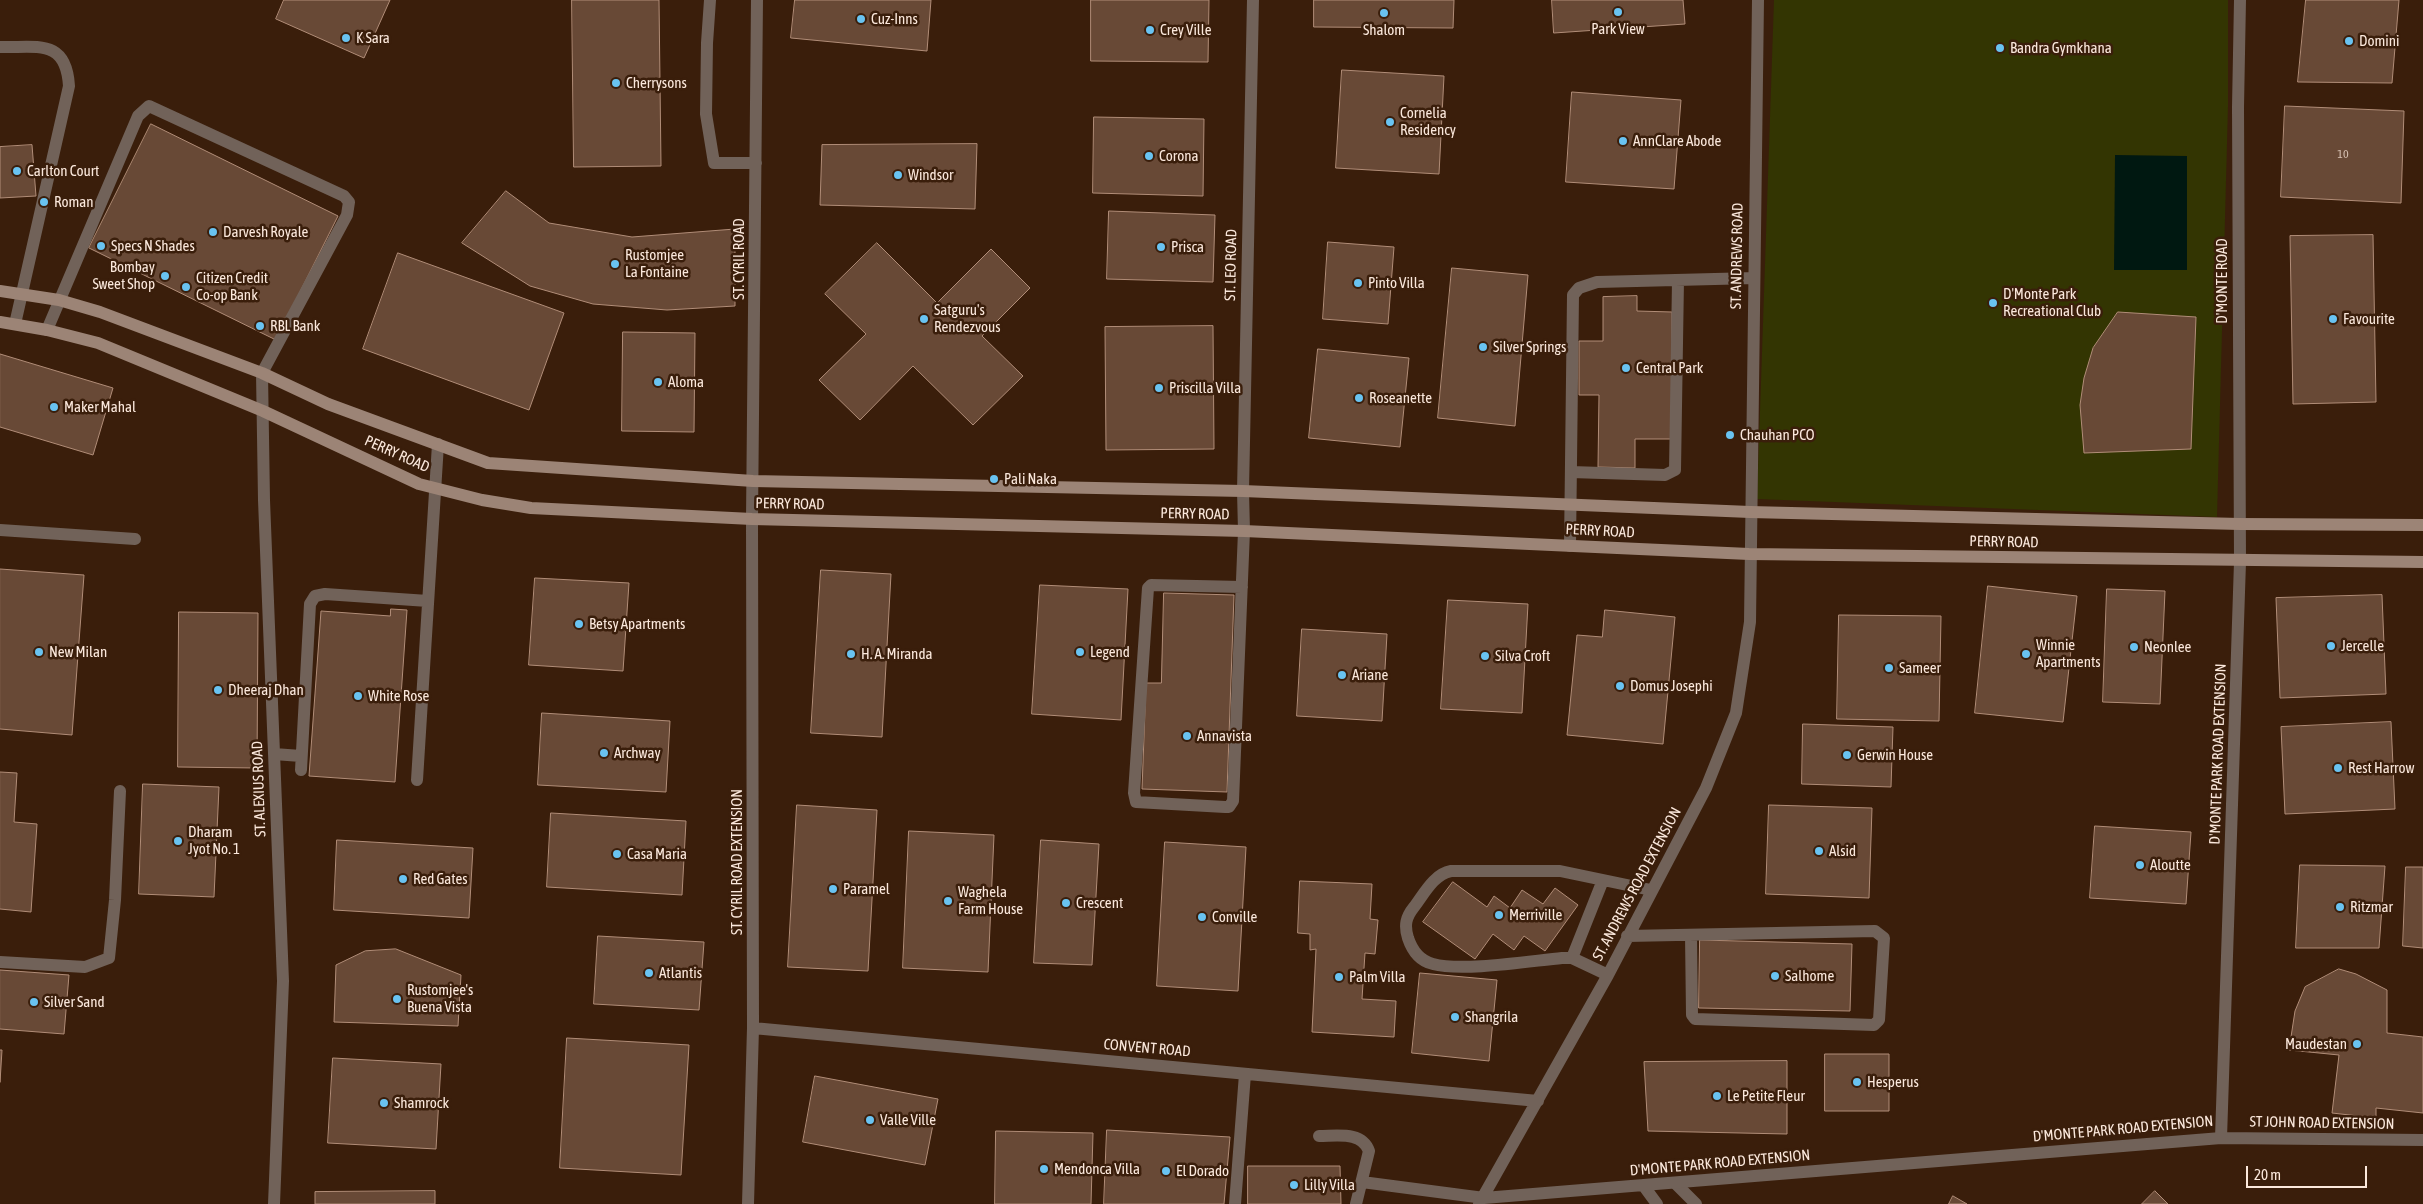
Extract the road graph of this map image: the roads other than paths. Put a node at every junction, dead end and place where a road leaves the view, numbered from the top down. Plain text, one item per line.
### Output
1 (710, 0) edge
2 (757, 0) edge
3 (1253, 0) edge
4 (1758, 0) edge
5 (2240, 0) edge
6 (0, 47) edge
7 (756, 163) junction
8 (1754, 278) junction
9 (1678, 280) junction
10 (0, 291) edge
11 (22, 294) junction
12 (59, 300) junction
13 (0, 322) edge
14 (15, 324) junction
15 (48, 330) junction
16 (262, 373) junction
17 (263, 411) junction
18 (438, 444) junction
19 (1571, 472) junction
20 (753, 481) junction
21 (435, 488) junction
22 (1243, 491) junction
23 (1571, 506) junction
24 (1750, 512) junction
25 (752, 519) junction
26 (2240, 524) junction
27 (2423, 525) edge
28 (0, 530) edge
29 (1244, 531) junction
30 (135, 539) dead end
31 (1570, 546) junction
32 (1749, 554) junction
33 (2240, 562) junction
34 (2423, 562) edge
35 (1242, 587) junction
36 (428, 601) junction
37 (274, 754) junction
38 (301, 756) junction
39 (301, 770) dead end
40 (417, 780) dead end
41 (120, 791) dead end
42 (1603, 880) junction
43 (1651, 890) junction
44 (1691, 935) junction
45 (1627, 936) junction
46 (1572, 958) junction
47 (0, 962) edge
48 (1608, 974) junction
49 (754, 1028) junction
50 (1245, 1074) junction
51 (1538, 1101) junction
52 (1319, 1136) dead end
53 (2221, 1138) junction
54 (2423, 1140) edge
55 (1362, 1182) junction
56 (1675, 1183) junction
57 (1643, 1185) junction
58 (1481, 1201) edge
59 (274, 1204) edge
60 (748, 1204) edge
61 (1235, 1204) edge
62 (1356, 1204) edge
63 (1657, 1204) edge
64 (1696, 1204) edge

1 - 7 street
2 - 7 street, ST. CYRIL ROAD
3 - 22 street, ST. LEO ROAD
4 - 8 street, ST. ANDREWS ROAD
5 - 26 street, D'MONTE ROAD
6 - 11 street
7 - 20 street, ST. CYRIL ROAD
8 - 9 street
8 - 24 street, ST. ANDREWS ROAD
9 - 19 street
9 - 19 street
10 - 11 main road, PERRY ROAD
11 - 12 main road, PERRY ROAD
11 - 14 street
12 - 15 street
12 - 16 main road, PERRY ROAD
12 - 16 street
13 - 14 main road, PERRY ROAD
14 - 15 main road, PERRY ROAD
15 - 17 main road, PERRY ROAD
16 - 17 street, ST. ALEXIUS ROAD
16 - 18 main road, PERRY ROAD
17 - 21 main road, PERRY ROAD
17 - 37 street, ST. ALEXIUS ROAD
18 - 20 main road, PERRY ROAD
18 - 21 street
19 - 23 street
20 - 22 main road, PERRY ROAD
20 - 25 street, ST. CYRIL ROAD
21 - 25 main road, PERRY ROAD
21 - 36 street
22 - 23 main road, PERRY ROAD
22 - 29 street, ST. LEO ROAD
23 - 24 main road, PERRY ROAD
23 - 31 street
24 - 26 main road, PERRY ROAD
24 - 32 street, ST. ANDREWS ROAD
25 - 29 main road, PERRY ROAD
25 - 49 street, ST. CYRIL ROAD EXTENSION
26 - 27 main road, PERRY ROAD
26 - 33 street, D'MONTE ROAD
28 - 30 street
29 - 31 main road, PERRY ROAD
29 - 35 street, ST. LEO ROAD
31 - 32 main road, PERRY ROAD
32 - 33 main road, PERRY ROAD
32 - 43 street, ST. ANDREWS ROAD EXTENSION
33 - 34 main road, PERRY ROAD
33 - 53 street, D'MONTE PARK ROAD EXTENSION
35 - 35 street, ST. LEO ROAD
36 - 38 street
36 - 40 street
37 - 38 street
37 - 59 street, ST. ALEXIUS ROAD
38 - 39 street
41 - 47 street
42 - 43 street
42 - 46 street
42 - 46 street
43 - 45 street, ST. ANDREWS ROAD EXTENSION
44 - 44 street
44 - 45 street
45 - 48 street, ST. ANDREWS ROAD EXTENSION
46 - 48 street
48 - 51 street, ST. ANDREWS ROAD EXTENSION
49 - 50 street, CONVENT ROAD
49 - 60 street, ST. CYRIL ROAD EXTENSION
50 - 51 street, CONVENT ROAD
50 - 61 street
51 - 58 street, ST. ANDREWS ROAD EXTENSION
52 - 55 street
53 - 54 street, ST JOHN ROAD EXTENSION
53 - 56 street, D'MONTE PARK ROAD EXTENSION
55 - 58 street, D'MONTE PARK ROAD EXTENSION
55 - 62 street
56 - 57 street, D'MONTE PARK ROAD EXTENSION
56 - 64 street
57 - 58 street, D'MONTE PARK ROAD EXTENSION
57 - 63 street

